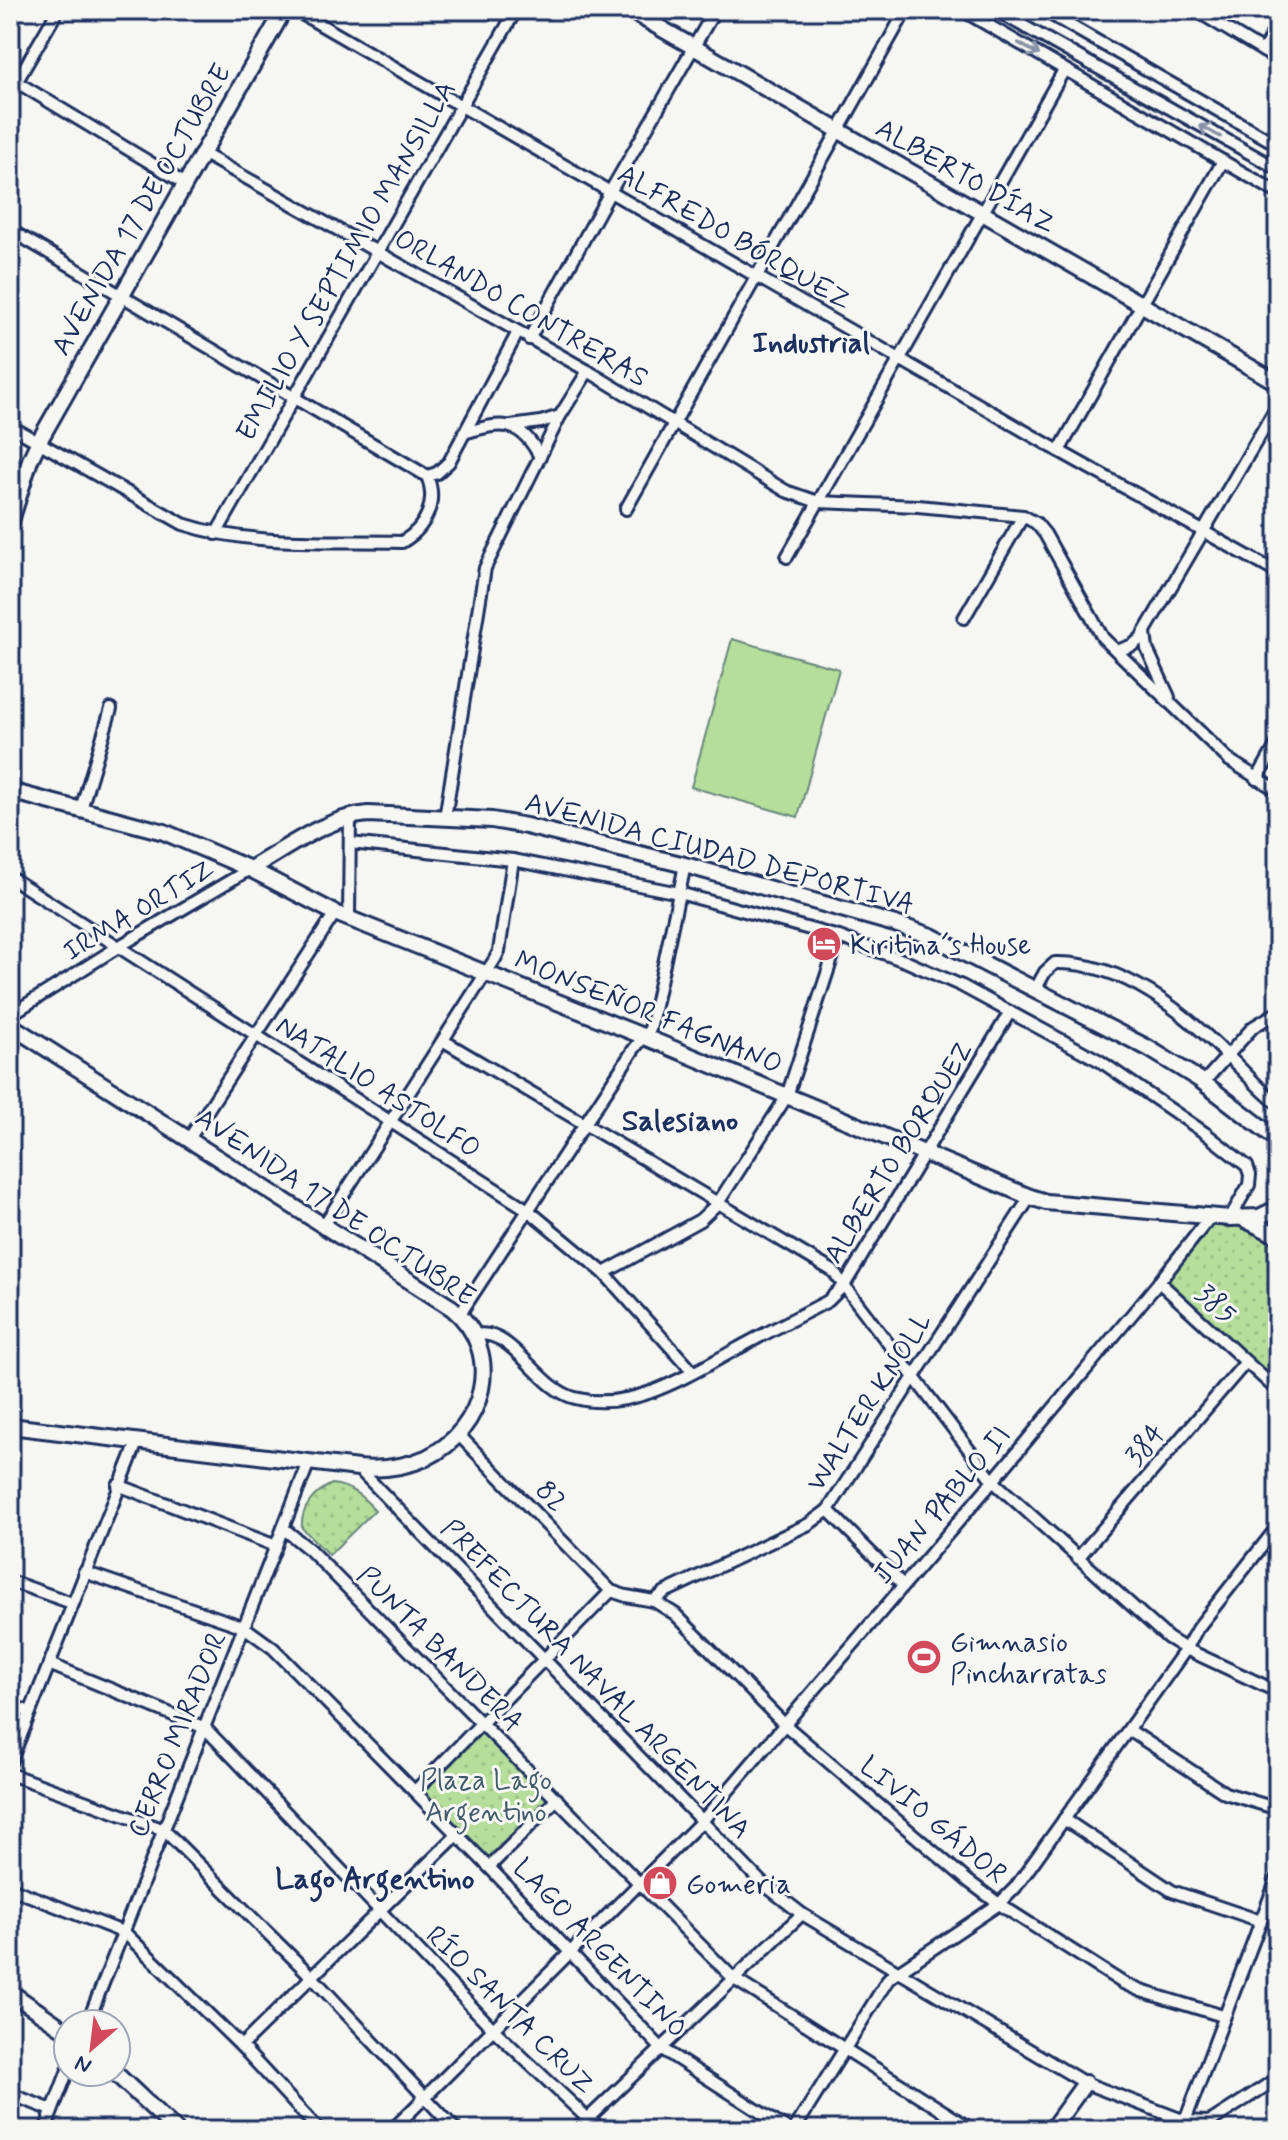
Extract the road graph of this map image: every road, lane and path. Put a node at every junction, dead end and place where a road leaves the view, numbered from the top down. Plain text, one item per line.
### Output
1 (58, 10) edge
2 (284, 10) edge
3 (295, 10) edge
4 (516, 10) edge
5 (629, 10) edge
6 (715, 10) edge
7 (906, 10) edge
8 (962, 10) edge
9 (995, 10) edge
10 (1043, 10) edge
11 (1195, 10) edge
12 (1278, 24) edge
13 (694, 46) junction
14 (1263, 51) junction
15 (1278, 60) edge
16 (1064, 70) junction
17 (13, 80) edge
18 (10, 93) edge
19 (460, 106) junction
20 (838, 131) junction
21 (1278, 145) edge
22 (202, 153) junction
23 (1223, 161) junction
24 (1278, 169) edge
25 (184, 183) junction
26 (610, 192) junction
27 (1278, 193) edge
28 (982, 214) junction
29 (10, 230) edge
30 (377, 250) junction
31 (757, 275) junction
32 (121, 295) junction
33 (1141, 306) junction
34 (518, 332) junction
35 (529, 339) junction
36 (899, 358) junction
37 (588, 371) junction
38 (1278, 383) edge
39 (293, 397) junction
40 (1278, 404) edge
41 (560, 416) junction
42 (674, 424) junction
43 (511, 426) junction
44 (14, 428) edge
45 (464, 433) junction
46 (10, 443) edge
47 (38, 443) junction
48 (1059, 451) junction
49 (540, 457) junction
50 (427, 476) junction
51 (818, 502) junction
52 (626, 509) dead end
53 (1023, 516) junction
54 (10, 524) edge
55 (1204, 531) junction
56 (216, 534) junction
57 (787, 557) dead end
58 (1278, 573) edge
59 (964, 618) dead end
60 (1145, 632) junction
61 (1117, 651) junction
62 (1172, 704) junction
63 (111, 709) dead end
64 (1278, 742) edge
65 (1257, 779) junction
66 (10, 791) edge
67 (1278, 791) edge
68 (81, 809) junction
69 (350, 815) junction
70 (445, 818) junction
71 (350, 843) junction
72 (513, 860) junction
73 (685, 865) junction
74 (250, 869) junction
75 (10, 877) edge
76 (679, 893) junction
77 (342, 916) junction
78 (839, 937) junction
79 (118, 947) junction
80 (487, 974) junction
81 (1035, 990) junction
82 (1010, 1012) junction
83 (1278, 1012) edge
84 (10, 1015) edge
85 (10, 1025) edge
86 (256, 1035) junction
87 (645, 1037) junction
88 (444, 1041) junction
89 (1228, 1055) junction
90 (1203, 1083) junction
91 (787, 1096) junction
92 (1278, 1104) edge
93 (391, 1121) junction
94 (585, 1126) junction
95 (189, 1139) junction
96 (1278, 1140) edge
97 (927, 1153) junction
98 (1030, 1197) junction
99 (718, 1203) junction
100 (1278, 1208) edge
101 (528, 1210) junction
102 (1211, 1216) junction
103 (1235, 1218) junction
104 (324, 1225) junction
105 (1278, 1236) edge
106 (604, 1273) junction
107 (1159, 1282) junction
108 (845, 1284) junction
109 (460, 1314) junction
110 (476, 1335) junction
111 (1246, 1362) junction
112 (693, 1372) junction
113 (914, 1376) junction
114 (1278, 1391) edge
115 (10, 1426) edge
116 (458, 1434) junction
117 (138, 1440) junction
118 (309, 1462) junction
119 (358, 1468) junction
120 (993, 1481) junction
121 (118, 1485) junction
122 (828, 1510) junction
123 (1278, 1526) edge
124 (283, 1528) junction
125 (276, 1546) junction
126 (1078, 1558) junction
127 (84, 1572) junction
128 (10, 1581) edge
129 (903, 1585) junction
130 (611, 1591) junction
131 (654, 1601) junction
132 (72, 1603) junction
133 (244, 1627) junction
134 (1186, 1649) junction
135 (545, 1658) junction
136 (49, 1664) junction
137 (1278, 1692) edge
138 (10, 1705) edge
139 (30, 1712) junction
140 (482, 1722) junction
141 (784, 1724) junction
142 (205, 1728) junction
143 (1129, 1730) junction
144 (10, 1763) edge
145 (10, 1774) edge
146 (415, 1791) junction
147 (557, 1799) junction
148 (1278, 1809) edge
149 (1064, 1819) junction
150 (703, 1820) junction
151 (164, 1830) junction
152 (457, 1835) junction
153 (489, 1867) junction
154 (1278, 1876) edge
155 (638, 1885) junction
156 (10, 1888) edge
157 (999, 1904) junction
158 (379, 1911) junction
159 (802, 1914) junction
160 (1261, 1921) junction
161 (125, 1933) junction
162 (571, 1952) junction
163 (897, 1971) junction
164 (312, 1977) junction
165 (734, 1979) junction
166 (10, 1992) edge
167 (94, 2008) edge
168 (1223, 2016) junction
169 (52, 2021) edge
170 (494, 2030) junction
171 (241, 2046) junction
172 (662, 2049) junction
173 (845, 2050) junction
174 (1278, 2078) edge
175 (1085, 2083) junction
176 (61, 2088) edge
177 (131, 2088) edge
178 (10, 2094) edge
179 (425, 2098) junction
180 (52, 2110) junction
181 (588, 2119) junction
182 (1182, 2126) edge
183 (45, 2130) edge
184 (176, 2130) edge
185 (319, 2130) edge
186 (392, 2130) edge
187 (456, 2130) edge
188 (576, 2130) edge
189 (604, 2130) edge
190 (788, 2130) edge
191 (794, 2130) edge
192 (973, 2130) edge
193 (1051, 2130) edge

1 - 17 street
2 - 22 street, AVENIDA 17 DE OCTUBRE
3 - 19 street, ALFREDO BÓRQUEZ
4 - 19 street, EMILIO Y SEPTIMIO MANSILLA
5 - 13 street, ALBERTO DÍAZ
6 - 13 street
7 - 20 street
8 -> 16 street
24 -> 9 street
10 - 21 street
11 - 14 street
12 - 14 street
13 - 20 street, ALBERTO DÍAZ
13 - 26 street
14 - 15 street
16 - 23 street
16 - 28 street
17 - 18 street
17 - 25 street
19 - 26 street, ALFREDO BÓRQUEZ
19 - 30 street, EMILIO Y SEPTIMIO MANSILLA
20 - 28 street, ALBERTO DÍAZ
20 - 31 street
22 - 25 street, AVENIDA 17 DE OCTUBRE
22 - 30 street, ORLANDO CONTRERAS
23 - 27 street
23 - 33 street
25 - 32 street, AVENIDA 17 DE OCTUBRE
26 - 31 street, ALFREDO BÓRQUEZ
26 - 35 street
28 - 33 street, ALBERTO DÍAZ
28 - 36 street
29 - 32 street
30 - 34 street, ORLANDO CONTRERAS
30 - 39 street, EMILIO Y SEPTIMIO MANSILLA
31 - 36 street, ALFREDO BÓRQUEZ
31 - 42 street
32 - 39 street
32 - 47 street, AVENIDA 17 DE OCTUBRE
33 - 38 street, ALBERTO DÍAZ
33 - 48 street
34 - 35 street, ORLANDO CONTRERAS
34 - 45 street
35 - 37 street, ORLANDO CONTRERAS
36 - 48 street, ALFREDO BÓRQUEZ
36 - 51 street
37 - 41 street
37 - 42 street, ORLANDO CONTRERAS
39 - 50 street
39 - 56 street, EMILIO Y SEPTIMIO MANSILLA
40 - 55 street
41 - 43 street
41 - 49 street
42 - 51 street, ORLANDO CONTRERAS
42 - 52 street
43 - 45 street
43 - 49 street
44 - 46 street
44 - 47 street
45 - 50 street
47 - 54 street, AVENIDA 17 DE OCTUBRE
47 - 56 street
48 - 55 street, ALFREDO BÓRQUEZ
49 - 70 street
50 - 56 street
51 - 53 street, ORLANDO CONTRERAS
51 - 57 street
53 - 59 street
53 - 61 street
55 - 58 street, ALFREDO BÓRQUEZ
55 - 60 street
60 - 61 street
60 - 62 street
61 - 62 street
62 - 65 street
63 - 68 street
64 - 65 street
65 - 67 street
66 - 68 street, MONSEÑOR FAGNANO
68 - 74 street, MONSEÑOR FAGNANO
69 - 70 street, AVENIDA CIUDAD DEPORTIVA
69 - 71 street
69 - 74 street, AVENIDA CIUDAD DEPORTIVA
70 - 73 street, AVENIDA CIUDAD DEPORTIVA
71 - 72 street, AVENIDA CIUDAD DEPORTIVA
71 - 77 street
72 - 76 street, AVENIDA CIUDAD DEPORTIVA
72 - 80 street
73 - 76 street
73 - 81 street, AVENIDA CIUDAD DEPORTIVA
74 - 77 street, MONSEÑOR FAGNANO
74 - 79 street, IRMA ORTIZ
75 - 79 street, NATALIO ASTOLFO
76 - 78 street, AVENIDA CIUDAD DEPORTIVA
76 - 87 street
77 - 80 street, MONSEÑOR FAGNANO
77 - 86 street
78 - 82 street, AVENIDA CIUDAD DEPORTIVA
78 - 91 street
79 - 84 street, IRMA ORTIZ
79 - 86 street, NATALIO ASTOLFO
80 - 87 street, MONSEÑOR FAGNANO
80 - 88 street
81 - 89 street
81 - 90 street, AVENIDA CIUDAD DEPORTIVA
82 - 97 street, ALBERTO BORQUEZ
82 - 103 street, AVENIDA CIUDAD DEPORTIVA
83 - 89 street
85 - 95 street, AVENIDA 17 DE OCTUBRE
86 - 93 street, NATALIO ASTOLFO
86 - 95 street
87 - 91 street, MONSEÑOR FAGNANO
87 - 94 street
88 - 93 street
88 - 94 street
89 - 90 street
89 - 92 street
90 - 96 street, AVENIDA CIUDAD DEPORTIVA
91 - 97 street, MONSEÑOR FAGNANO
91 - 99 street
93 - 101 street, NATALIO ASTOLFO
93 - 104 street
94 - 99 street
94 - 101 street
95 - 104 street, AVENIDA 17 DE OCTUBRE
97 - 98 street, MONSEÑOR FAGNANO
97 - 108 street, ALBERTO BORQUEZ
98 - 102 street, MONSEÑOR FAGNANO
98 - 113 street, WALTER KNOLL
99 - 106 street
99 - 108 street
100 - 103 street
101 - 106 street, NATALIO ASTOLFO
101 - 109 street
102 - 103 street, MONSEÑOR FAGNANO
102 - 107 street, JUAN PABLO II
103 - 105 street, MONSEÑOR FAGNANO
104 - 109 street, AVENIDA 17 DE OCTUBRE
106 - 112 street, NATALIO ASTOLFO
107 - 111 street, 385
107 - 120 street, JUAN PABLO II
108 - 112 street, ALBERTO BORQUEZ
108 - 113 street
109 - 110 street, AVENIDA 17 DE OCTUBRE
110 - 112 street, ALBERTO BORQUEZ
110 - 116 street, AVENIDA 17 DE OCTUBRE
111 - 114 street, 385
111 - 126 street, 384
113 - 120 street
113 - 122 street, WALTER KNOLL
115 - 117 street, AVENIDA 17 DE OCTUBRE
116 - 119 street, AVENIDA 17 DE OCTUBRE
116 - 130 street, 82
117 - 118 street, AVENIDA 17 DE OCTUBRE
117 - 121 street
118 - 119 street, AVENIDA 17 DE OCTUBRE
118 - 124 street, CERRO MIRADOR
119 - 135 street, PREFECTURA NAVAL ARGENTINA
120 - 126 street
120 - 129 street, JUAN PABLO II
121 - 125 street
121 - 127 street
122 - 129 street
122 - 131 street, WALTER KNOLL
123 - 134 street
124 - 125 street, CERRO MIRADOR
124 - 140 street, PUNTA BANDERA
125 - 133 street, CERRO MIRADOR
126 - 134 street
127 - 132 street
127 - 133 street, LAGO ARGENTINO
128 - 132 street
129 - 141 street, JUAN PABLO II
130 - 131 street
130 - 135 street
131 - 141 street, LIVIO GÁDOR
132 - 136 street
133 - 142 street, CERRO MIRADOR
133 - 146 street, LAGO ARGENTINO
134 - 137 street
134 - 143 street
135 - 140 street
135 - 150 street, PREFECTURA NAVAL ARGENTINA
136 - 139 street
136 - 142 street, RÍO SANTA CRUZ
138 - 139 street
139 - 144 street
140 - 146 street
140 - 147 street, PUNTA BANDERA
141 - 150 street, JUAN PABLO II
141 - 157 street, LIVIO GÁDOR
142 - 151 street, CERRO MIRADOR
142 - 158 street, RÍO SANTA CRUZ
143 - 148 street
143 - 149 street
145 - 151 street
146 - 152 street, LAGO ARGENTINO
147 - 153 street
147 - 155 street, PUNTA BANDERA
149 - 157 street
149 - 160 street
150 - 155 street, JUAN PABLO II
150 - 159 street, PREFECTURA NAVAL ARGENTINA
151 - 161 street, CERRO MIRADOR
151 - 164 street
152 - 153 street, LAGO ARGENTINO
152 - 158 street
153 - 162 street, LAGO ARGENTINO
154 - 160 street
155 - 162 street, JUAN PABLO II
155 - 165 street, PUNTA BANDERA
156 - 161 street
157 - 163 street
157 - 168 street, LIVIO GÁDOR
158 - 164 street
158 - 170 street, RÍO SANTA CRUZ
159 - 163 street, PREFECTURA NAVAL ARGENTINA
159 - 165 street
160 - 168 street
161 - 167 street, CERRO MIRADOR
161 - 171 street
162 - 170 street, JUAN PABLO II
162 - 172 street, LAGO ARGENTINO
163 - 173 street
163 - 175 street, PREFECTURA NAVAL ARGENTINA
164 - 171 street
164 - 179 street
165 - 172 street
165 - 173 street, PUNTA BANDERA
166 - 169 street
168 - 182 street
170 - 179 street, JUAN PABLO II
170 - 181 street, RÍO SANTA CRUZ
171 - 185 street
172 - 181 street
172 - 190 street, LAGO ARGENTINO
173 - 191 street
173 - 192 street, PUNTA BANDERA
174 - 182 street
175 - 182 street, PREFECTURA NAVAL ARGENTINA
175 - 193 street
176 - 180 street
177 - 184 street
178 - 180 street
179 - 186 street, JUAN PABLO II
179 - 187 street
180 - 183 street
181 - 188 street
181 - 189 street, RÍO SANTA CRUZ

